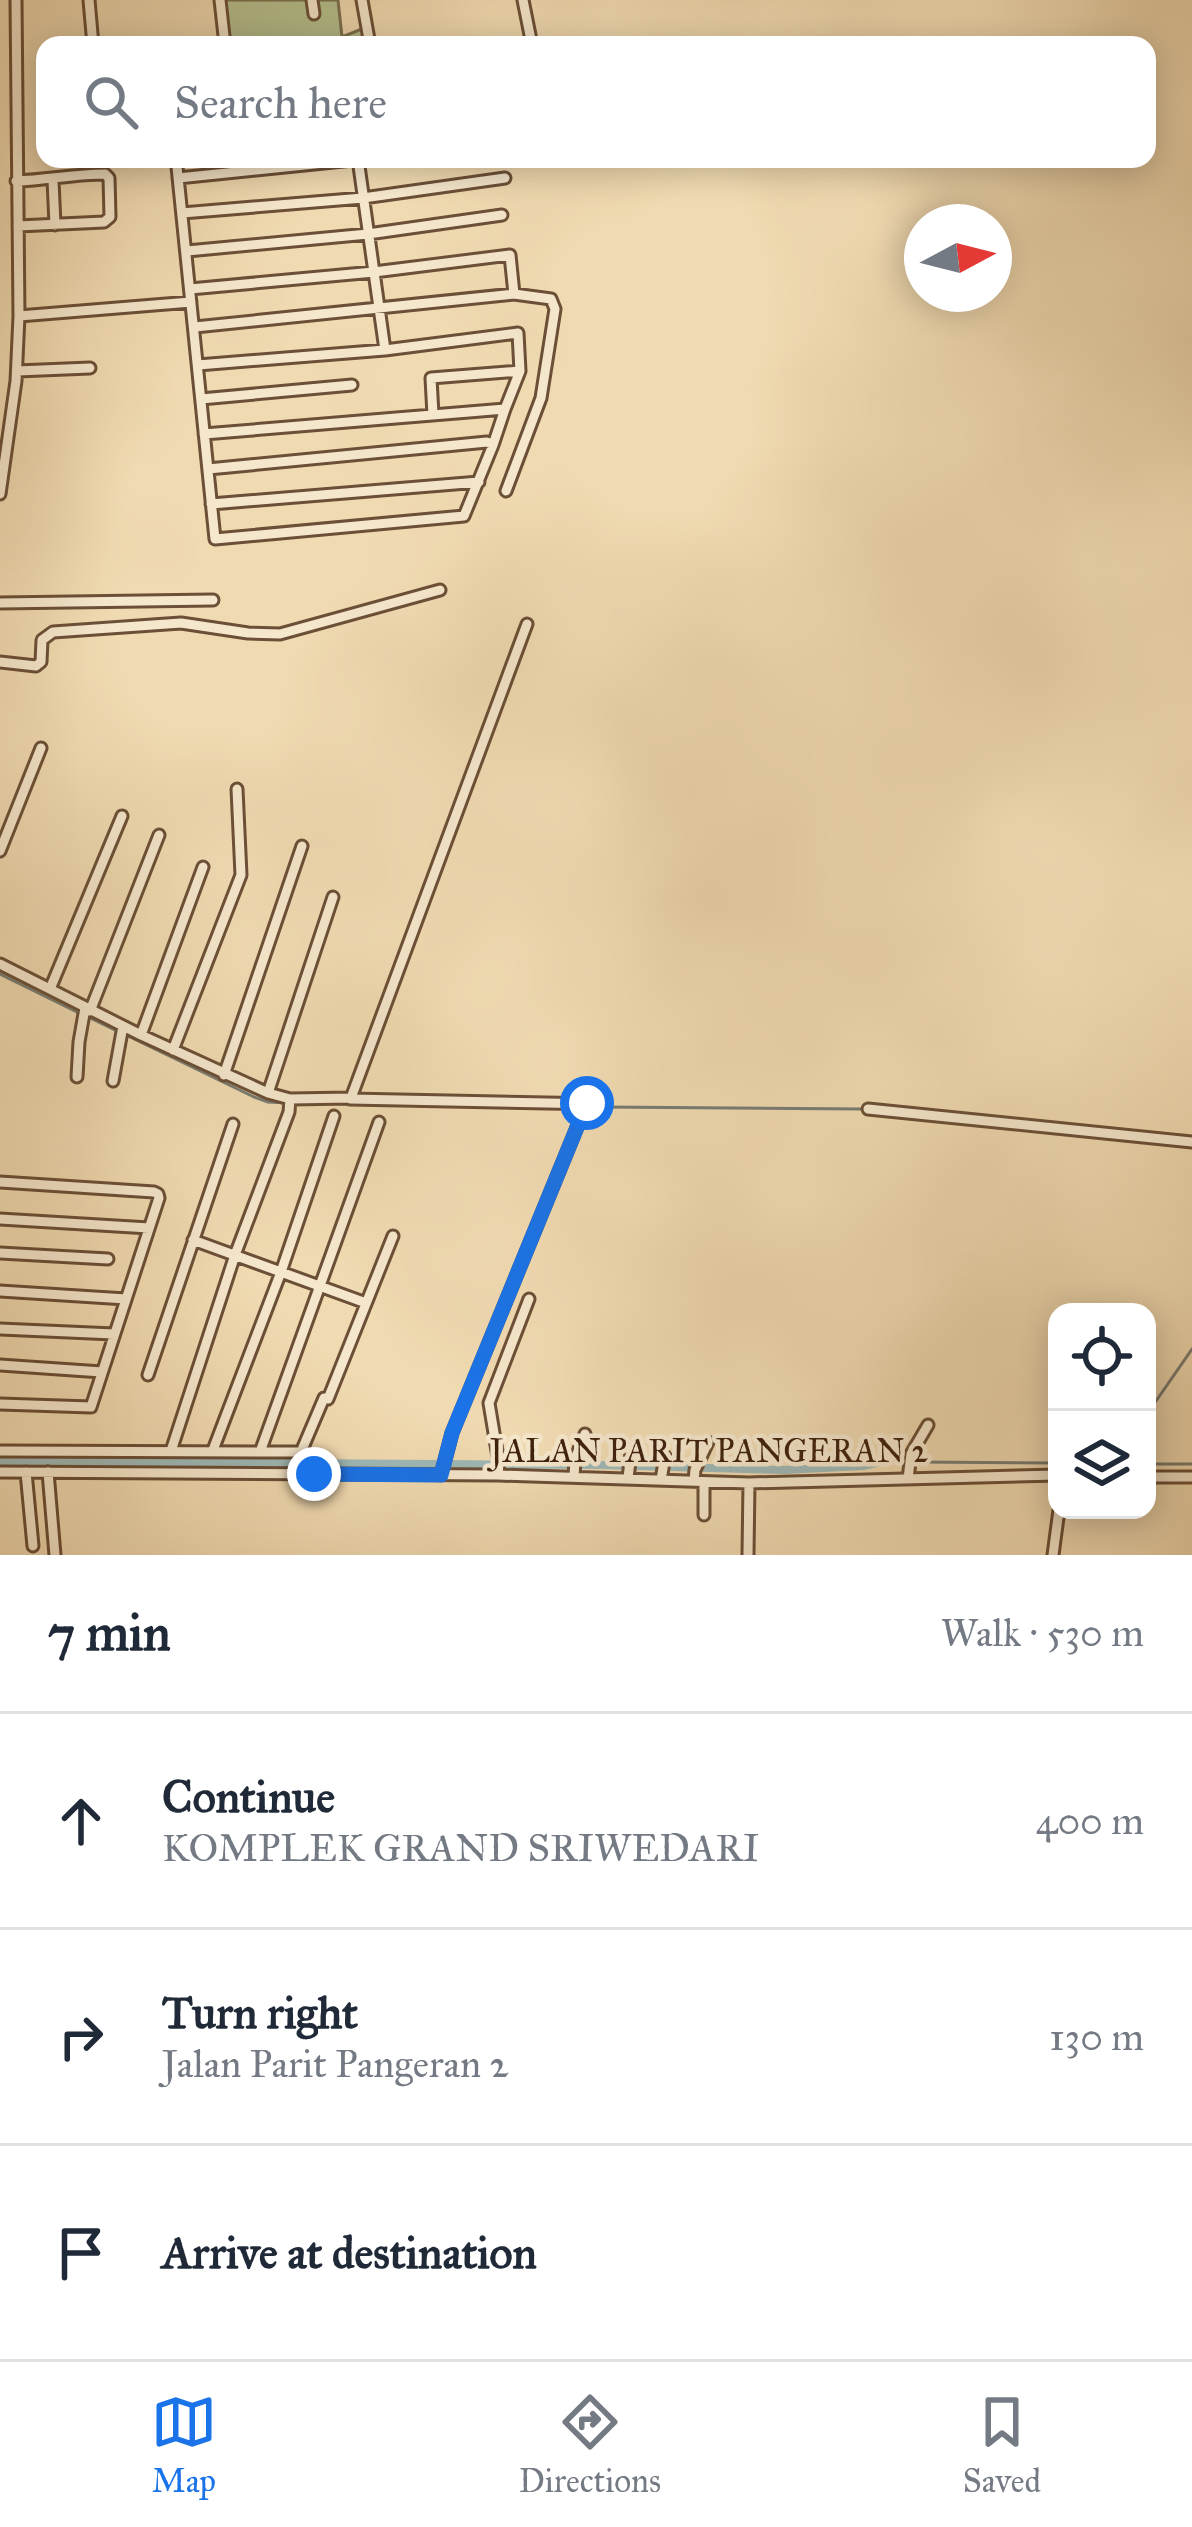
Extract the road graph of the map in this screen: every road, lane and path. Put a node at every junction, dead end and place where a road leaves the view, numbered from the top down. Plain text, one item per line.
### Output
1 (16, 0) edge
2 (89, 0) edge
3 (220, 0) edge
4 (312, 0) edge
5 (362, 0) edge
6 (523, 0) edge
7 (314, 14) dead end
8 (92, 36) edge
9 (224, 36) edge
10 (368, 36) edge
11 (530, 36) edge
12 (234, 168) edge
13 (361, 168) edge
14 (0, 175) edge
15 (16, 177) junction
16 (505, 178) dead end
17 (53, 180) junction
18 (363, 198) junction
19 (182, 213) junction
20 (502, 215) dead end
21 (56, 225) junction
22 (18, 226) junction
23 (368, 234) junction
24 (188, 251) junction
25 (374, 272) junction
26 (190, 289) junction
27 (514, 294) junction
28 (191, 302) junction
29 (379, 310) junction
30 (19, 316) junction
31 (195, 327) junction
32 (385, 350) junction
33 (198, 365) junction
34 (90, 368) dead end
35 (17, 371) junction
36 (520, 371) junction
37 (352, 385) dead end
38 (201, 399) junction
39 (505, 409) junction
40 (433, 415) junction
41 (204, 434) junction
42 (493, 445) junction
43 (208, 469) junction
44 (478, 482) junction
45 (506, 490) dead end
46 (0, 494) edge
47 (211, 504) junction
48 (440, 590) dead end
49 (213, 600) dead end
50 (0, 603) edge
51 (527, 623) dead end
52 (0, 662) edge
53 (41, 748) dead end
54 (237, 789) dead end
55 (122, 816) dead end
56 (159, 836) dead end
57 (302, 846) dead end
58 (0, 850) edge
59 (203, 867) dead end
60 (333, 897) dead end
61 (0, 964) edge
62 (50, 989) junction
63 (86, 1012) junction
64 (122, 1031) junction
65 (141, 1035) junction
66 (172, 1050) junction
67 (224, 1075) junction
68 (77, 1077) dead end
69 (113, 1082) dead end
70 (268, 1093) junction
71 (350, 1099) junction
72 (290, 1104) junction
73 (868, 1108) dead end
74 (334, 1115) dead end
75 (379, 1122) dead end
76 (233, 1124) dead end
77 (1192, 1142) edge
78 (0, 1182) edge
79 (0, 1219) edge
80 (149, 1228) junction
81 (393, 1236) dead end
82 (193, 1240) junction
83 (0, 1253) edge
84 (235, 1255) junction
85 (108, 1259) dead end
86 (281, 1272) junction
87 (322, 1286) junction
88 (0, 1291) edge
89 (126, 1299) junction
90 (530, 1299) dead end
91 (366, 1303) junction
92 (0, 1329) edge
93 (114, 1334) junction
94 (0, 1365) edge
95 (102, 1372) junction
96 (148, 1375) dead end
97 (0, 1404) edge
98 (928, 1425) dead end
99 (585, 1434) dead end
100 (708, 1442) dead end
101 (213, 1450) junction
102 (0, 1451) edge
103 (171, 1451) junction
104 (260, 1452) junction
105 (301, 1454) junction
106 (442, 1467) junction
107 (498, 1469) junction
108 (575, 1469) junction
109 (0, 1472) edge
110 (26, 1472) junction
111 (48, 1472) junction
112 (301, 1472) junction
113 (698, 1474) junction
114 (1048, 1475) edge
115 (1156, 1477) edge
116 (1192, 1478) edge
117 (908, 1479) junction
118 (749, 1483) junction
119 (704, 1515) dead end
120 (1058, 1519) edge
121 (33, 1546) dead end
122 (55, 1555) edge
123 (748, 1555) edge
124 (1053, 1555) edge

1 - 15 street
2 - 8 street
3 - 9 street
4 - 7 street
5 - 10 street
6 - 11 street
12 - 19 street
13 - 18 street
14 - 15 street
15 - 17 street
15 - 22 street
16 - 18 street
17 - 21 street
17 - 21 street
18 - 19 street
18 - 23 street
19 - 24 street
20 - 23 street
21 - 22 street
22 - 30 street
23 - 24 street
23 - 25 street
24 - 26 street
25 - 26 street
25 - 27 street
25 - 29 street
26 - 28 street
27 - 29 street
27 - 45 street
28 - 30 street
28 - 31 street
29 - 31 street
29 - 32 street
30 - 35 street
31 - 33 street
32 - 33 street
32 - 36 street
33 - 38 street
34 - 35 street
35 - 46 street
36 - 39 street
36 - 40 street
37 - 38 street
38 - 41 street
39 - 40 street
39 - 42 street
40 - 41 street
41 - 43 street
42 - 43 street
42 - 44 street
43 - 47 street
44 - 47 street
44 - 47 street
48 - 52 street
49 - 50 street
51 - 71 street
53 - 58 street
54 - 66 street
55 - 62 street
56 - 63 street
57 - 67 street
59 - 65 street
60 - 70 street
61 - 62 street
62 - 63 street
63 - 64 street
63 - 68 street
64 - 65 street
64 - 69 street
65 - 66 street
66 - 67 street
67 - 70 street
70 - 72 street
71 - 72 street
71 - 106 street
72 - 84 street
73 - 77 street
74 - 86 street
75 - 87 street
76 - 82 street
78 - 80 street
79 - 80 street
80 - 89 street
81 - 91 street
82 - 84 street
82 - 96 street
83 - 85 street
84 - 86 street
84 - 103 street
86 - 87 street
86 - 101 street
87 - 91 street
87 - 104 street
88 - 89 street
89 - 93 street
90 - 107 street
91 - 105 street
92 - 93 street
93 - 95 street
94 - 95 street
95 - 97 street
98 - 117 street
99 - 108 street
100 - 113 street
101 - 103 street
101 - 104 street
102 - 103 street
104 - 105 street
105 - 112 street
106 - 107 street, JALAN PARIT PANGERAN 2
106 - 112 street, JALAN PARIT PANGERAN 2
107 - 108 street, JALAN PARIT PANGERAN 2
108 - 113 street, JALAN PARIT PANGERAN 2
109 - 110 street, JALAN PARIT PANGERAN 2
110 - 111 street, JALAN PARIT PANGERAN 2
110 - 121 street
111 - 112 street, JALAN PARIT PANGERAN 2
111 - 122 street
113 - 118 street, JALAN PARIT PANGERAN 2
113 - 119 street
114 - 117 street, JALAN PARIT PANGERAN 2
115 - 116 street
117 - 118 street, JALAN PARIT PANGERAN 2
118 - 123 street
120 - 124 street

